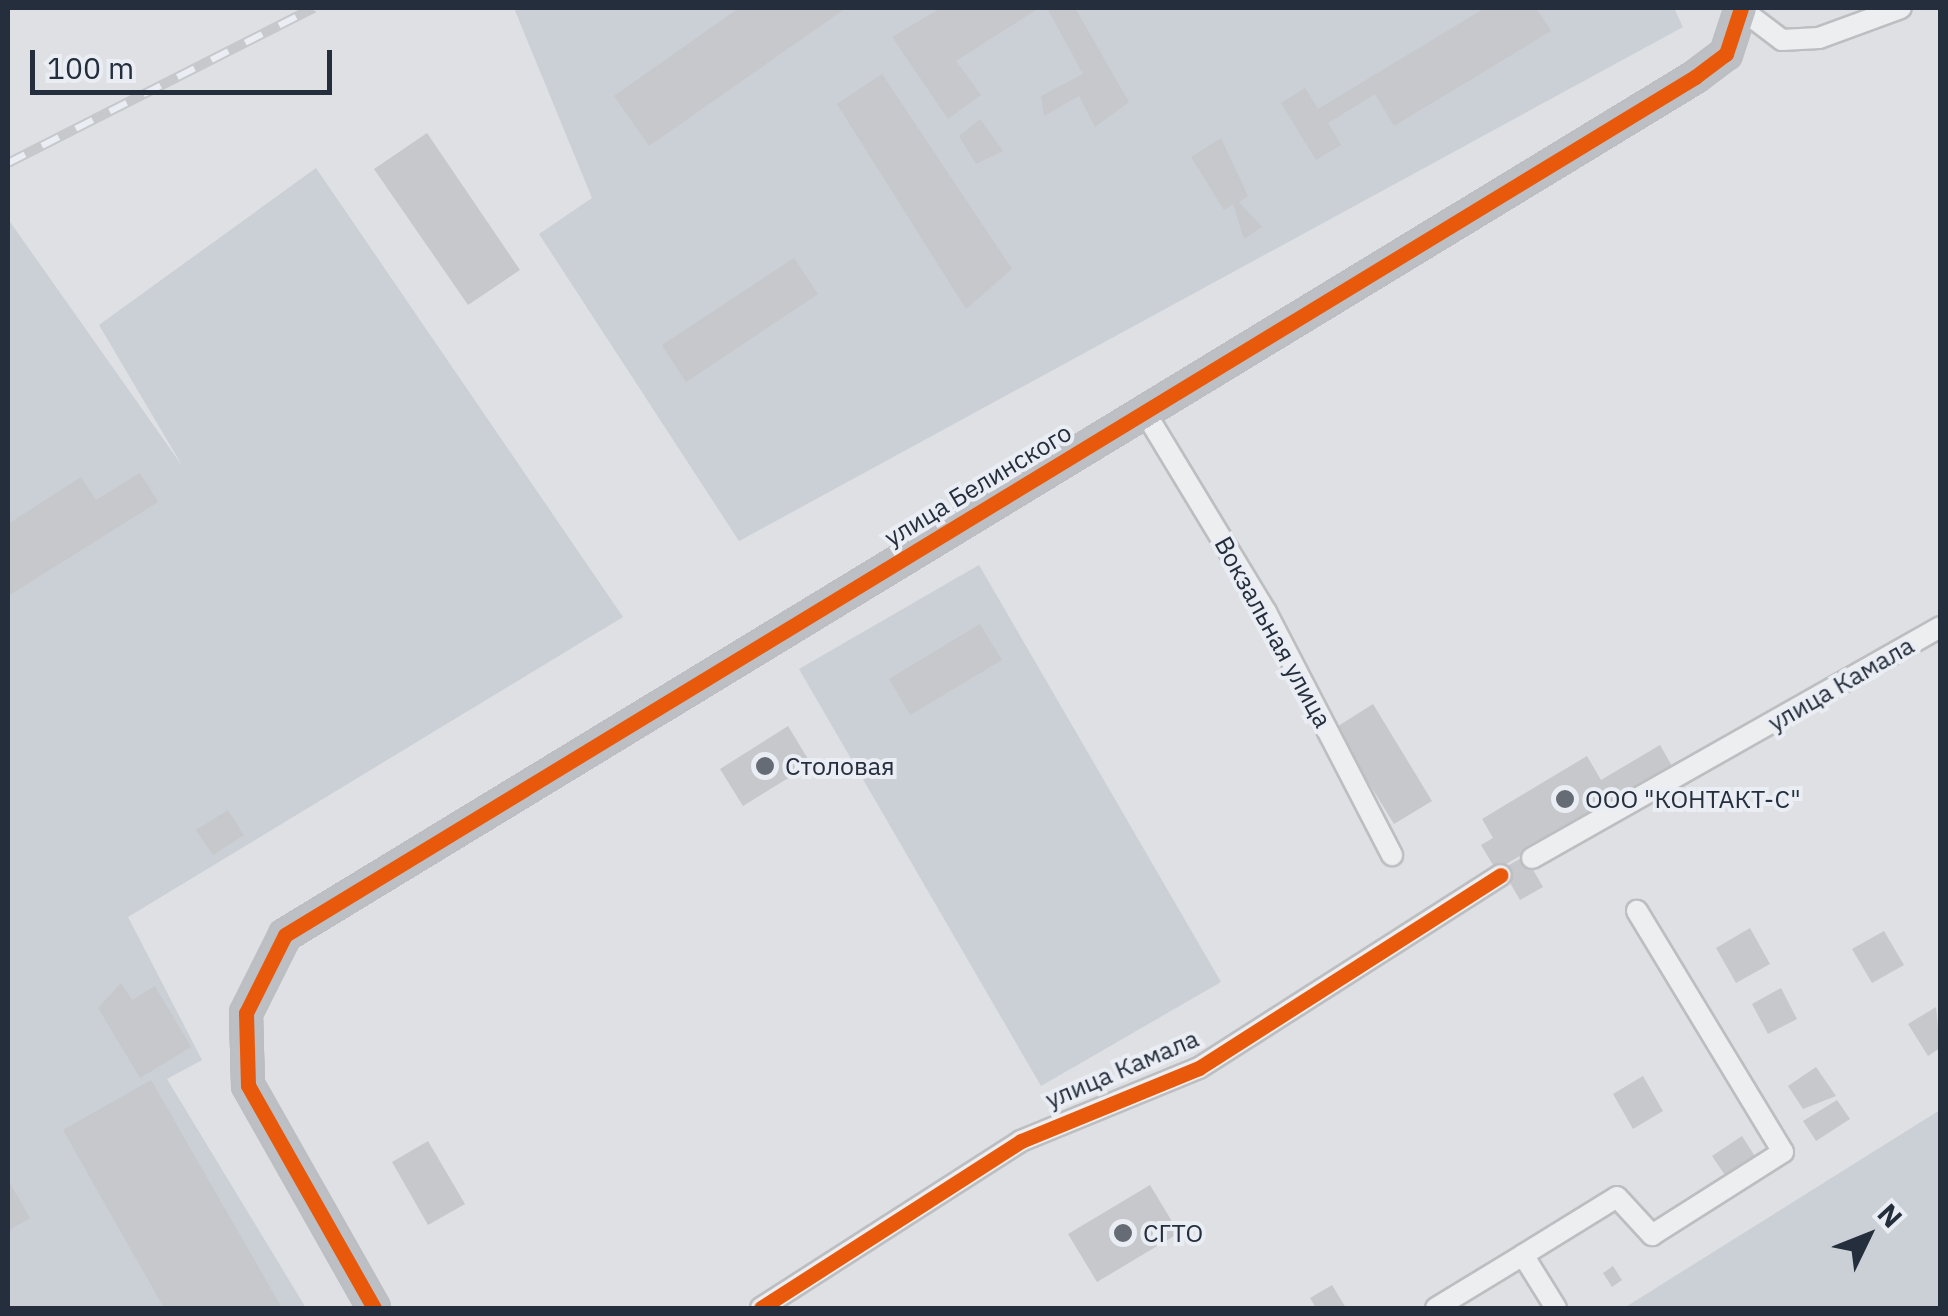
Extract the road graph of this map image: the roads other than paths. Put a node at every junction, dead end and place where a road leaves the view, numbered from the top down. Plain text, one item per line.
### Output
1 (1741, 8) edge
2 (1901, 8) edge
3 (1146, 414) junction
4 (1940, 628) edge
5 (1392, 855) dead end
6 (1532, 858) dead end
7 (1502, 875) dead end
8 (1637, 910) dead end
9 (1523, 1256) junction
10 (374, 1308) edge
11 (761, 1308) edge
12 (1436, 1308) edge
13 (1556, 1308) edge

1 - 2 street
1 - 3 street, улица Белинского
3 - 5 street, Вокзальная улица
3 - 10 street, улица Белинского
4 - 6 street, улица Камала
7 - 11 street, улица Камала
8 - 9 street
9 - 12 street
9 - 13 street

